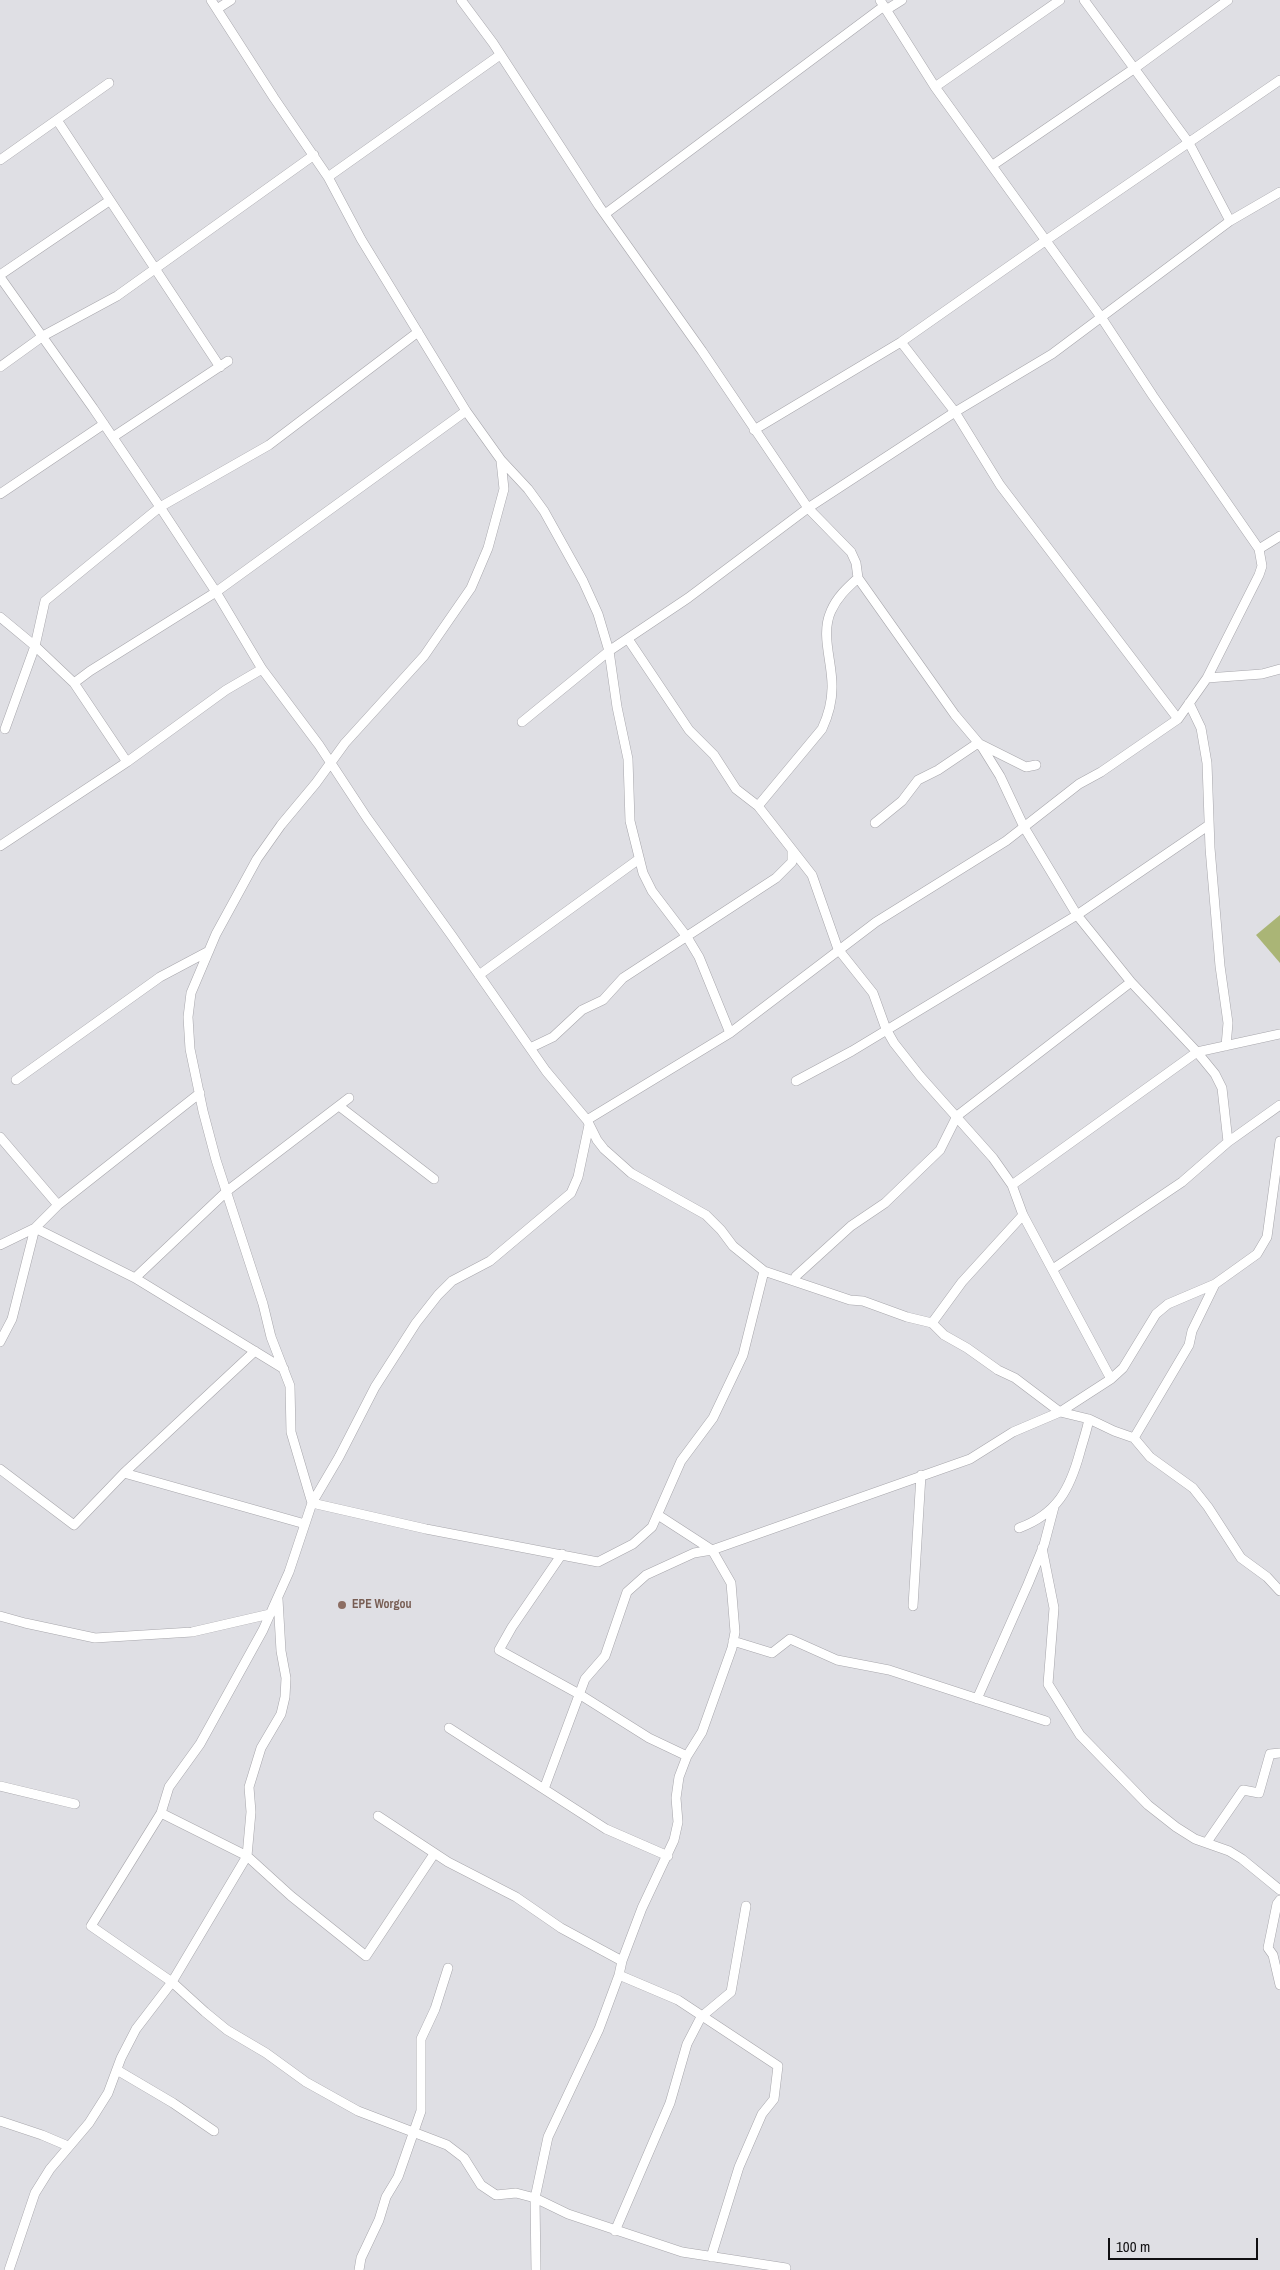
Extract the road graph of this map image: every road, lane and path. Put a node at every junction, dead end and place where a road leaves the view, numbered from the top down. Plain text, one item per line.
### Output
1 (211, 0) edge
2 (231, 0) edge
3 (460, 0) edge
4 (902, 0) edge
5 (1060, 0) edge
6 (1084, 0) edge
7 (1228, 0) edge
8 (883, 5) edge
9 (217, 9) junction
10 (500, 55) junction
11 (1134, 68) junction
12 (1280, 80) edge
13 (109, 83) dead end
14 (935, 86) junction
15 (57, 120) junction
16 (1189, 143) junction
17 (314, 155) junction
18 (0, 160) edge
19 (992, 165) junction
20 (328, 177) junction
21 (1280, 192) edge
22 (109, 201) junction
23 (605, 214) junction
24 (1230, 221) junction
25 (1045, 241) junction
26 (154, 270) junction
27 (0, 276) edge
28 (1101, 317) junction
29 (418, 332) junction
30 (42, 336) junction
31 (902, 342) junction
32 (228, 361) dead end
33 (0, 367) edge
34 (220, 367) junction
35 (466, 411) junction
36 (955, 412) junction
37 (104, 424) junction
38 (754, 430) junction
39 (113, 438) junction
40 (501, 460) junction
41 (0, 494) edge
42 (160, 507) junction
43 (808, 508) junction
44 (1280, 536) edge
45 (1259, 549) junction
46 (858, 578) junction
47 (216, 592) junction
48 (0, 616) edge
49 (628, 639) junction
50 (35, 646) junction
51 (610, 652) junction
52 (262, 669) junction
53 (1280, 669) edge
54 (1207, 678) junction
55 (74, 683) junction
56 (1189, 703) junction
57 (1178, 720) junction
58 (522, 722) dead end
59 (5, 729) dead end
60 (978, 743) junction
61 (127, 762) junction
62 (331, 764) junction
63 (1036, 765) dead end
64 (758, 806) junction
65 (875, 823) dead end
66 (1209, 825) junction
67 (1024, 827) junction
68 (0, 846) edge
69 (792, 851) junction
70 (639, 859) junction
71 (1077, 915) junction
72 (687, 937) junction
73 (838, 949) junction
74 (209, 951) junction
75 (479, 975) junction
76 (1131, 982) junction
77 (886, 1030) junction
78 (730, 1033) junction
79 (1280, 1034) edge
80 (1226, 1046) junction
81 (530, 1048) junction
82 (1197, 1052) junction
83 (16, 1080) dead end
84 (796, 1080) dead end
85 (200, 1093) junction
86 (349, 1098) dead end
87 (1280, 1105) edge
88 (339, 1106) junction
89 (957, 1116) junction
90 (588, 1123) junction
91 (0, 1137) edge
92 (1280, 1141) edge
93 (1228, 1142) junction
94 (434, 1179) dead end
95 (1012, 1186) junction
96 (227, 1191) junction
97 (58, 1205) junction
98 (1023, 1215) junction
99 (35, 1228) junction
100 (0, 1245) edge
101 (1053, 1269) junction
102 (764, 1271) junction
103 (135, 1278) junction
104 (794, 1281) junction
105 (1215, 1284) junction
106 (932, 1322) junction
107 (0, 1342) edge
108 (255, 1351) junction
109 (284, 1369) junction
110 (1111, 1379) junction
111 (1060, 1412) junction
112 (1089, 1419) junction
113 (1134, 1438) junction
114 (0, 1469) edge
115 (124, 1474) junction
116 (921, 1475) junction
117 (312, 1502) junction
118 (1054, 1507) junction
119 (658, 1515) junction
120 (304, 1524) junction
121 (1019, 1528) dead end
122 (1042, 1548) junction
123 (712, 1550) junction
124 (562, 1554) junction
125 (1280, 1591) edge
126 (278, 1597) junction
127 (913, 1606) dead end
128 (270, 1614) junction
129 (0, 1616) edge
130 (733, 1641) junction
131 (578, 1694) junction
132 (977, 1699) junction
133 (1046, 1721) dead end
134 (448, 1728) dead end
135 (1280, 1753) edge
136 (687, 1756) junction
137 (0, 1786) edge
138 (544, 1789) junction
139 (75, 1804) dead end
140 (161, 1813) junction
141 (378, 1816) dead end
142 (1208, 1842) junction
143 (434, 1854) junction
144 (247, 1856) junction
145 (668, 1856) junction
146 (1280, 1890) edge
147 (1280, 1900) edge
148 (746, 1906) dead end
149 (622, 1961) junction
150 (448, 1968) dead end
151 (619, 1975) junction
152 (172, 1982) junction
153 (1280, 1985) edge
154 (701, 2017) junction
155 (117, 2070) junction
156 (0, 2121) edge
157 (214, 2132) dead end
158 (414, 2133) junction
159 (68, 2146) junction
160 (535, 2198) junction
161 (615, 2231) junction
162 (711, 2257) junction
163 (786, 2268) dead end
164 (9, 2270) edge
165 (359, 2270) edge
166 (536, 2270) edge

1 - 9 street
2 - 9 street
3 - 10 street
4 - 8 street
5 - 14 street
6 - 11 street
7 - 11 street
8 - 14 street
8 - 23 street
9 - 17 street
10 - 20 street
10 - 23 street
11 - 16 street
11 - 19 street
12 - 16 street
13 - 15 street
14 - 19 street
15 - 18 street
15 - 22 street
16 - 24 street
16 - 25 street
17 - 20 street
17 - 26 street
19 - 25 street
20 - 29 street
21 - 24 street
22 - 26 street
22 - 27 street
23 - 38 street
24 - 28 street
25 - 28 street
25 - 31 street
26 - 30 street
26 - 34 street
27 - 30 street
28 - 36 street
28 - 45 street
29 - 35 street
29 - 42 street
30 - 33 street
30 - 37 street
31 - 36 street
31 - 38 street
32 - 34 street
34 - 39 street
35 - 40 street
35 - 47 street
36 - 43 street
36 - 57 street
37 - 39 street
37 - 41 street
38 - 43 street
39 - 42 street
40 - 51 street
40 - 62 street
42 - 47 street
42 - 50 street
43 - 46 street
43 - 49 street
44 - 45 street
45 - 54 street
46 - 60 street
46 - 64 street
47 - 52 street
47 - 55 street
48 - 50 street
49 - 51 street
49 - 64 street
50 - 55 street
50 - 59 street
51 - 58 street
51 - 70 street
52 - 61 street
52 - 62 street
53 - 54 street
54 - 56 street
55 - 61 street
56 - 57 street
56 - 66 street
57 - 67 street
60 - 63 street
60 - 65 street
60 - 67 street
61 - 68 street
62 - 74 street
62 - 75 street
64 - 69 street
66 - 71 street
66 - 80 street
67 - 71 street
67 - 73 street
69 - 72 street
69 - 73 street
70 - 72 street
70 - 75 street
71 - 76 street
71 - 77 street
72 - 78 street
72 - 81 street
73 - 77 street
73 - 78 street
74 - 83 street
74 - 85 street
75 - 81 street
76 - 82 street
76 - 89 street
77 - 84 street
77 - 89 street
78 - 90 street
79 - 80 street
80 - 82 street
81 - 90 street
82 - 93 street
82 - 95 street
85 - 96 street
85 - 97 street
86 - 88 street
87 - 93 street
88 - 94 street
88 - 96 street
89 - 95 street
89 - 104 street
90 - 102 street
90 - 117 street
91 - 97 street
92 - 105 street
93 - 101 street
95 - 98 street
96 - 103 street
96 - 109 street
97 - 99 street
98 - 101 street
98 - 106 street
99 - 100 street
99 - 103 street
99 - 107 street
101 - 110 street
102 - 104 street
102 - 119 street
103 - 108 street
104 - 106 street
105 - 110 street
105 - 113 street
106 - 111 street
108 - 109 street
108 - 115 street
109 - 117 street
110 - 111 street
111 - 112 street
111 - 116 street
112 - 113 street
112 - 118 street
113 - 125 street
114 - 115 street
115 - 120 street
116 - 123 street
116 - 127 street
117 - 120 street
117 - 124 street
118 - 121 street
118 - 122 street
119 - 123 street
119 - 124 street
120 - 126 street
122 - 132 street
122 - 142 street
123 - 130 street
123 - 131 street
124 - 131 street
126 - 128 street
126 - 144 street
128 - 129 street
128 - 140 street
130 - 132 street
130 - 136 street
131 - 136 street
131 - 138 street
132 - 133 street
134 - 138 street
135 - 142 street
136 - 145 street
137 - 139 street
138 - 145 street
140 - 144 street
140 - 152 street
141 - 143 street
142 - 146 street
143 - 144 street
143 - 149 street
144 - 152 street
145 - 149 street
147 - 153 street
148 - 154 street
149 - 151 street
150 - 158 street
151 - 154 street
151 - 160 street
152 - 155 street
152 - 158 street
154 - 161 street
154 - 162 street
155 - 157 street
155 - 159 street
156 - 159 street
158 - 160 street
158 - 165 street
159 - 164 street
160 - 161 street
160 - 166 street
161 - 162 street
162 - 163 street

